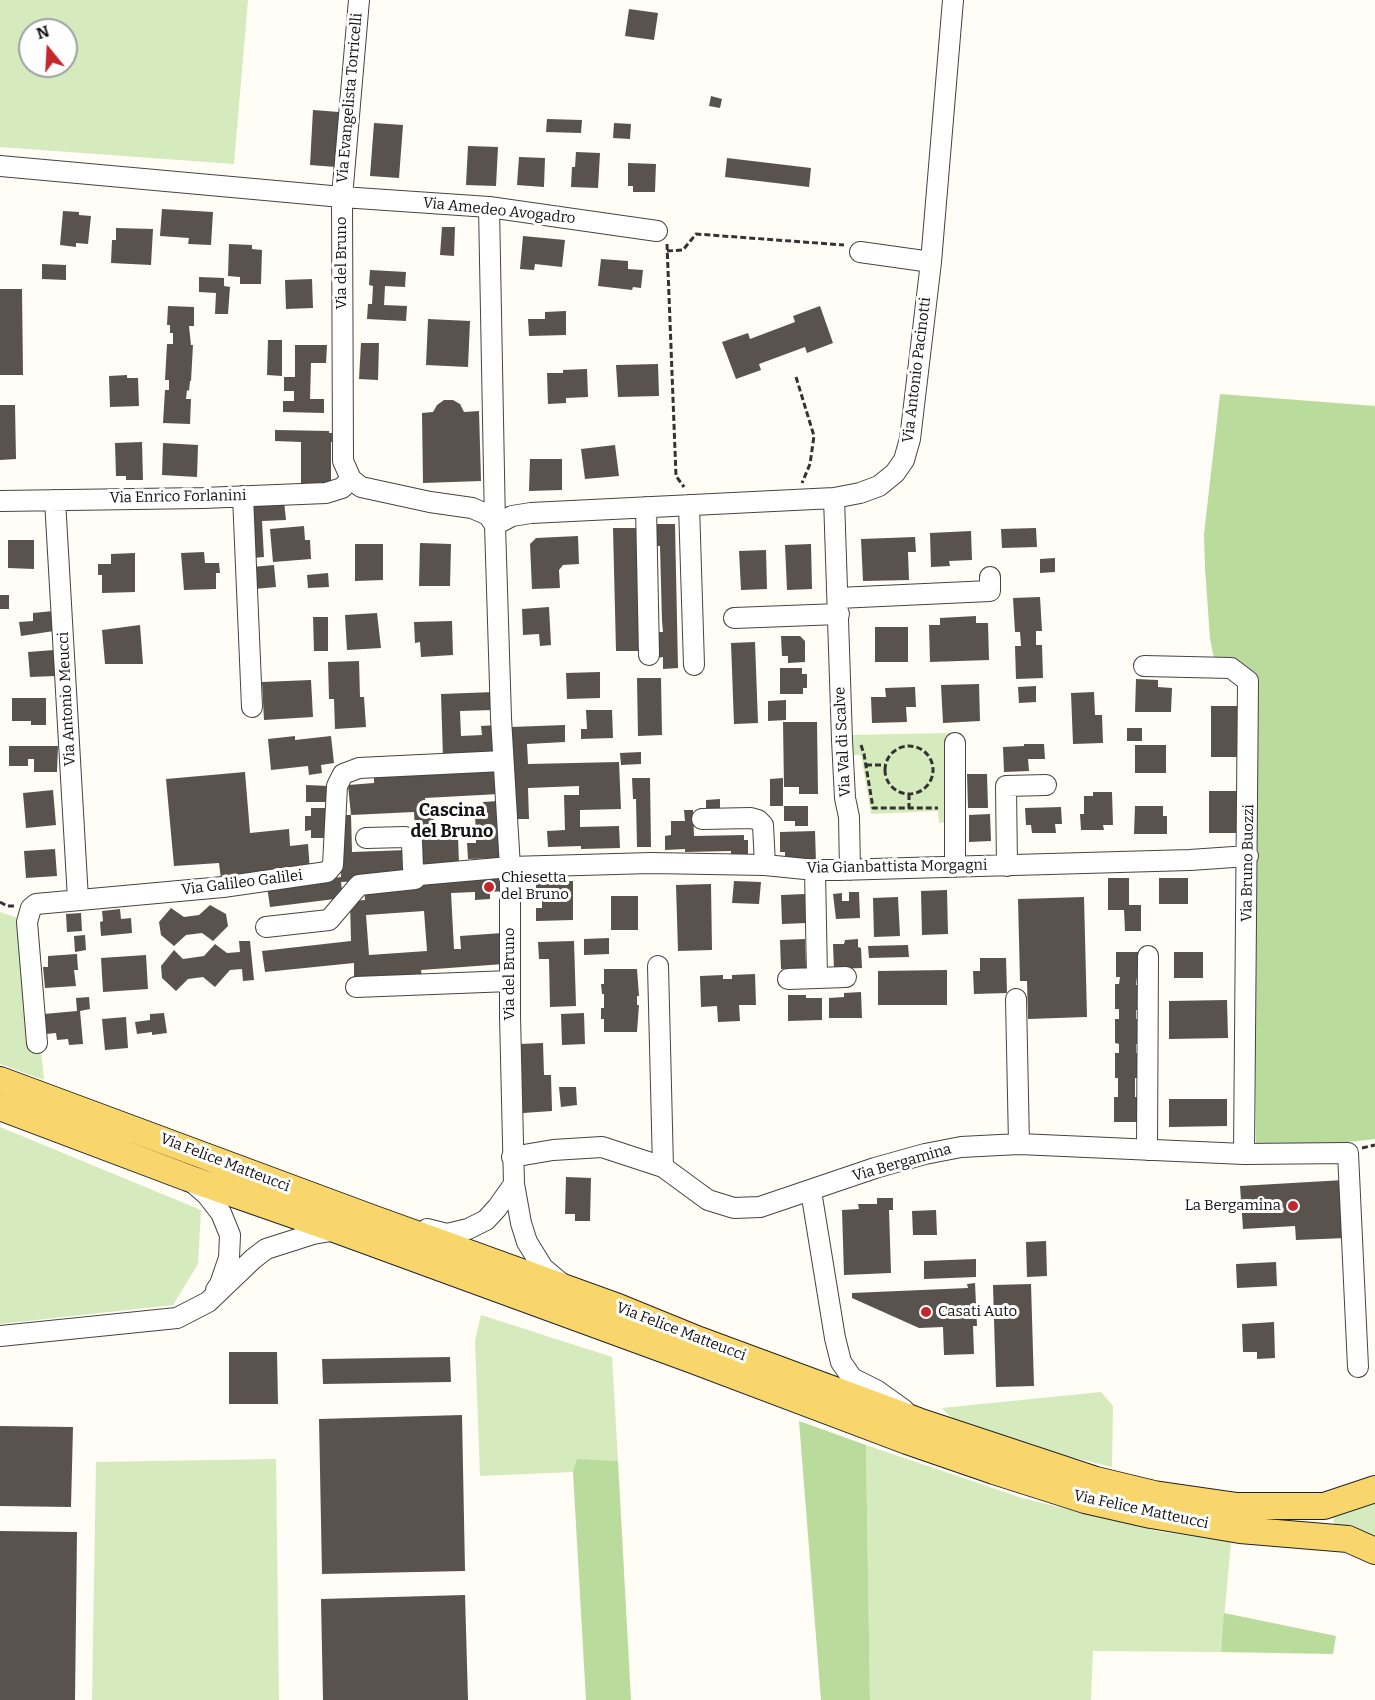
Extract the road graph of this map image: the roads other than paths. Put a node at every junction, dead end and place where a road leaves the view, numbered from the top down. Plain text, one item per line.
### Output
1 (358, 0) edge
2 (954, 0) edge
3 (0, 166) edge
4 (342, 197) junction
5 (489, 207) junction
6 (657, 231) road end
7 (860, 252) road end
8 (931, 262) junction
9 (351, 479) junction
10 (243, 496) junction
11 (834, 498) junction
12 (55, 500) junction
13 (0, 501) edge
14 (689, 506) junction
15 (646, 507) junction
16 (495, 525) junction
17 (990, 577) dead end
18 (839, 606) junction
19 (734, 618) dead end
20 (649, 656) dead end
21 (694, 665) dead end
22 (1144, 666) dead end
23 (252, 707) dead end
24 (955, 743) dead end
25 (503, 761) junction
26 (1046, 785) dead end
27 (702, 819) dead end
28 (366, 838) dead end
29 (1248, 856) junction
30 (765, 865) junction
31 (1007, 866) junction
32 (510, 867) junction
33 (955, 867) junction
34 (815, 870) junction
35 (850, 870) junction
36 (420, 875) junction
37 (78, 899) junction
38 (266, 927) dead end
39 (1148, 956) dead end
40 (658, 966) dead end
41 (846, 977) dead end
42 (817, 978) junction
43 (788, 979) dead end
44 (510, 981) junction
45 (356, 987) dead end
46 (1016, 999) dead end
47 (37, 1043) dead end
48 (0, 1080) edge
49 (0, 1107) edge
50 (1019, 1144) junction
51 (1147, 1150) junction
52 (1244, 1154) junction
53 (512, 1157) junction
54 (663, 1167) junction
55 (188, 1178) junction
56 (514, 1184) junction
57 (811, 1191) junction
58 (369, 1217) junction
59 (337, 1230) junction
60 (569, 1291) junction
61 (208, 1302) junction
62 (0, 1336) edge
63 (1358, 1367) dead end
64 (918, 1421) junction
65 (1375, 1489) edge
66 (1375, 1551) edge

1 - 4 street, Via Evangelista Torricelli
2 - 8 street, Via Antonio Pacinotti
3 - 4 street, Via del Bruno
4 - 5 street, Via Amedeo Avogadro
4 - 9 street, Via del Bruno
5 - 6 street, Via Amedeo Avogadro
5 - 16 street, Via del Bruno
7 - 8 street
8 - 11 street, Via Antonio Pacinotti
9 - 10 street, Via Enrico Forlanini
9 - 16 street
10 - 12 street, Via Enrico Forlanini
10 - 23 street
11 - 14 street, Via Antonio Pacinotti
11 - 18 street, Via Val di Scalve
12 - 13 street, Via Enrico Forlanini
12 - 37 street, Via Antonio Meucci
14 - 15 street, Via Antonio Pacinotti
14 - 21 street
15 - 16 street, Via Antonio Pacinotti
15 - 20 street
16 - 25 street, Via del Bruno
17 - 18 street
18 - 19 street
18 - 35 street, Via Val di Scalve
22 - 29 street, Via Bruno Buozzi
24 - 33 street
25 - 32 street, Via del Bruno
25 - 37 street, Via Galileo Galilei
26 - 31 street
27 - 30 street
28 - 36 street
29 - 31 street, Via Gianbattista Morgagni
29 - 52 street, Via Bruno Buozzi
30 - 32 street, Via Gianbattista Morgagni
30 - 34 street, Via Gianbattista Morgagni
31 - 33 street, Via Gianbattista Morgagni
32 - 36 street, Via Gianbattista Morgagni
32 - 44 street, Via del Bruno
33 - 35 street, Via Gianbattista Morgagni
34 - 35 street, Via Gianbattista Morgagni
34 - 42 street
36 - 38 street, Via Gianbattista Morgagni
37 - 47 street, Via Galileo Galilei
39 - 51 street
40 - 54 street
41 - 42 street
42 - 43 street
44 - 45 street
44 - 53 street, Via del Bruno
46 - 50 street
48 - 58 main road, Via Felice Matteucci
49 - 55 main road, Via Felice Matteucci
50 - 51 street, Via Bergamina
50 - 57 street, Via Bergamina
51 - 52 street, Via Bergamina
52 - 63 street, Via Bergamina
53 - 54 street, Via Bergamina
53 - 56 street, Via del Bruno
54 - 57 street, Via Bergamina
55 - 59 main road, Via Felice Matteucci
55 - 61 street
56 - 58 street
56 - 60 street, Via del Bruno
57 - 64 street
58 - 60 main road, Via Felice Matteucci
59 - 61 street
59 - 66 main road, Via Felice Matteucci
60 - 64 main road, Via Felice Matteucci
61 - 62 street
64 - 65 main road, Via Felice Matteucci

